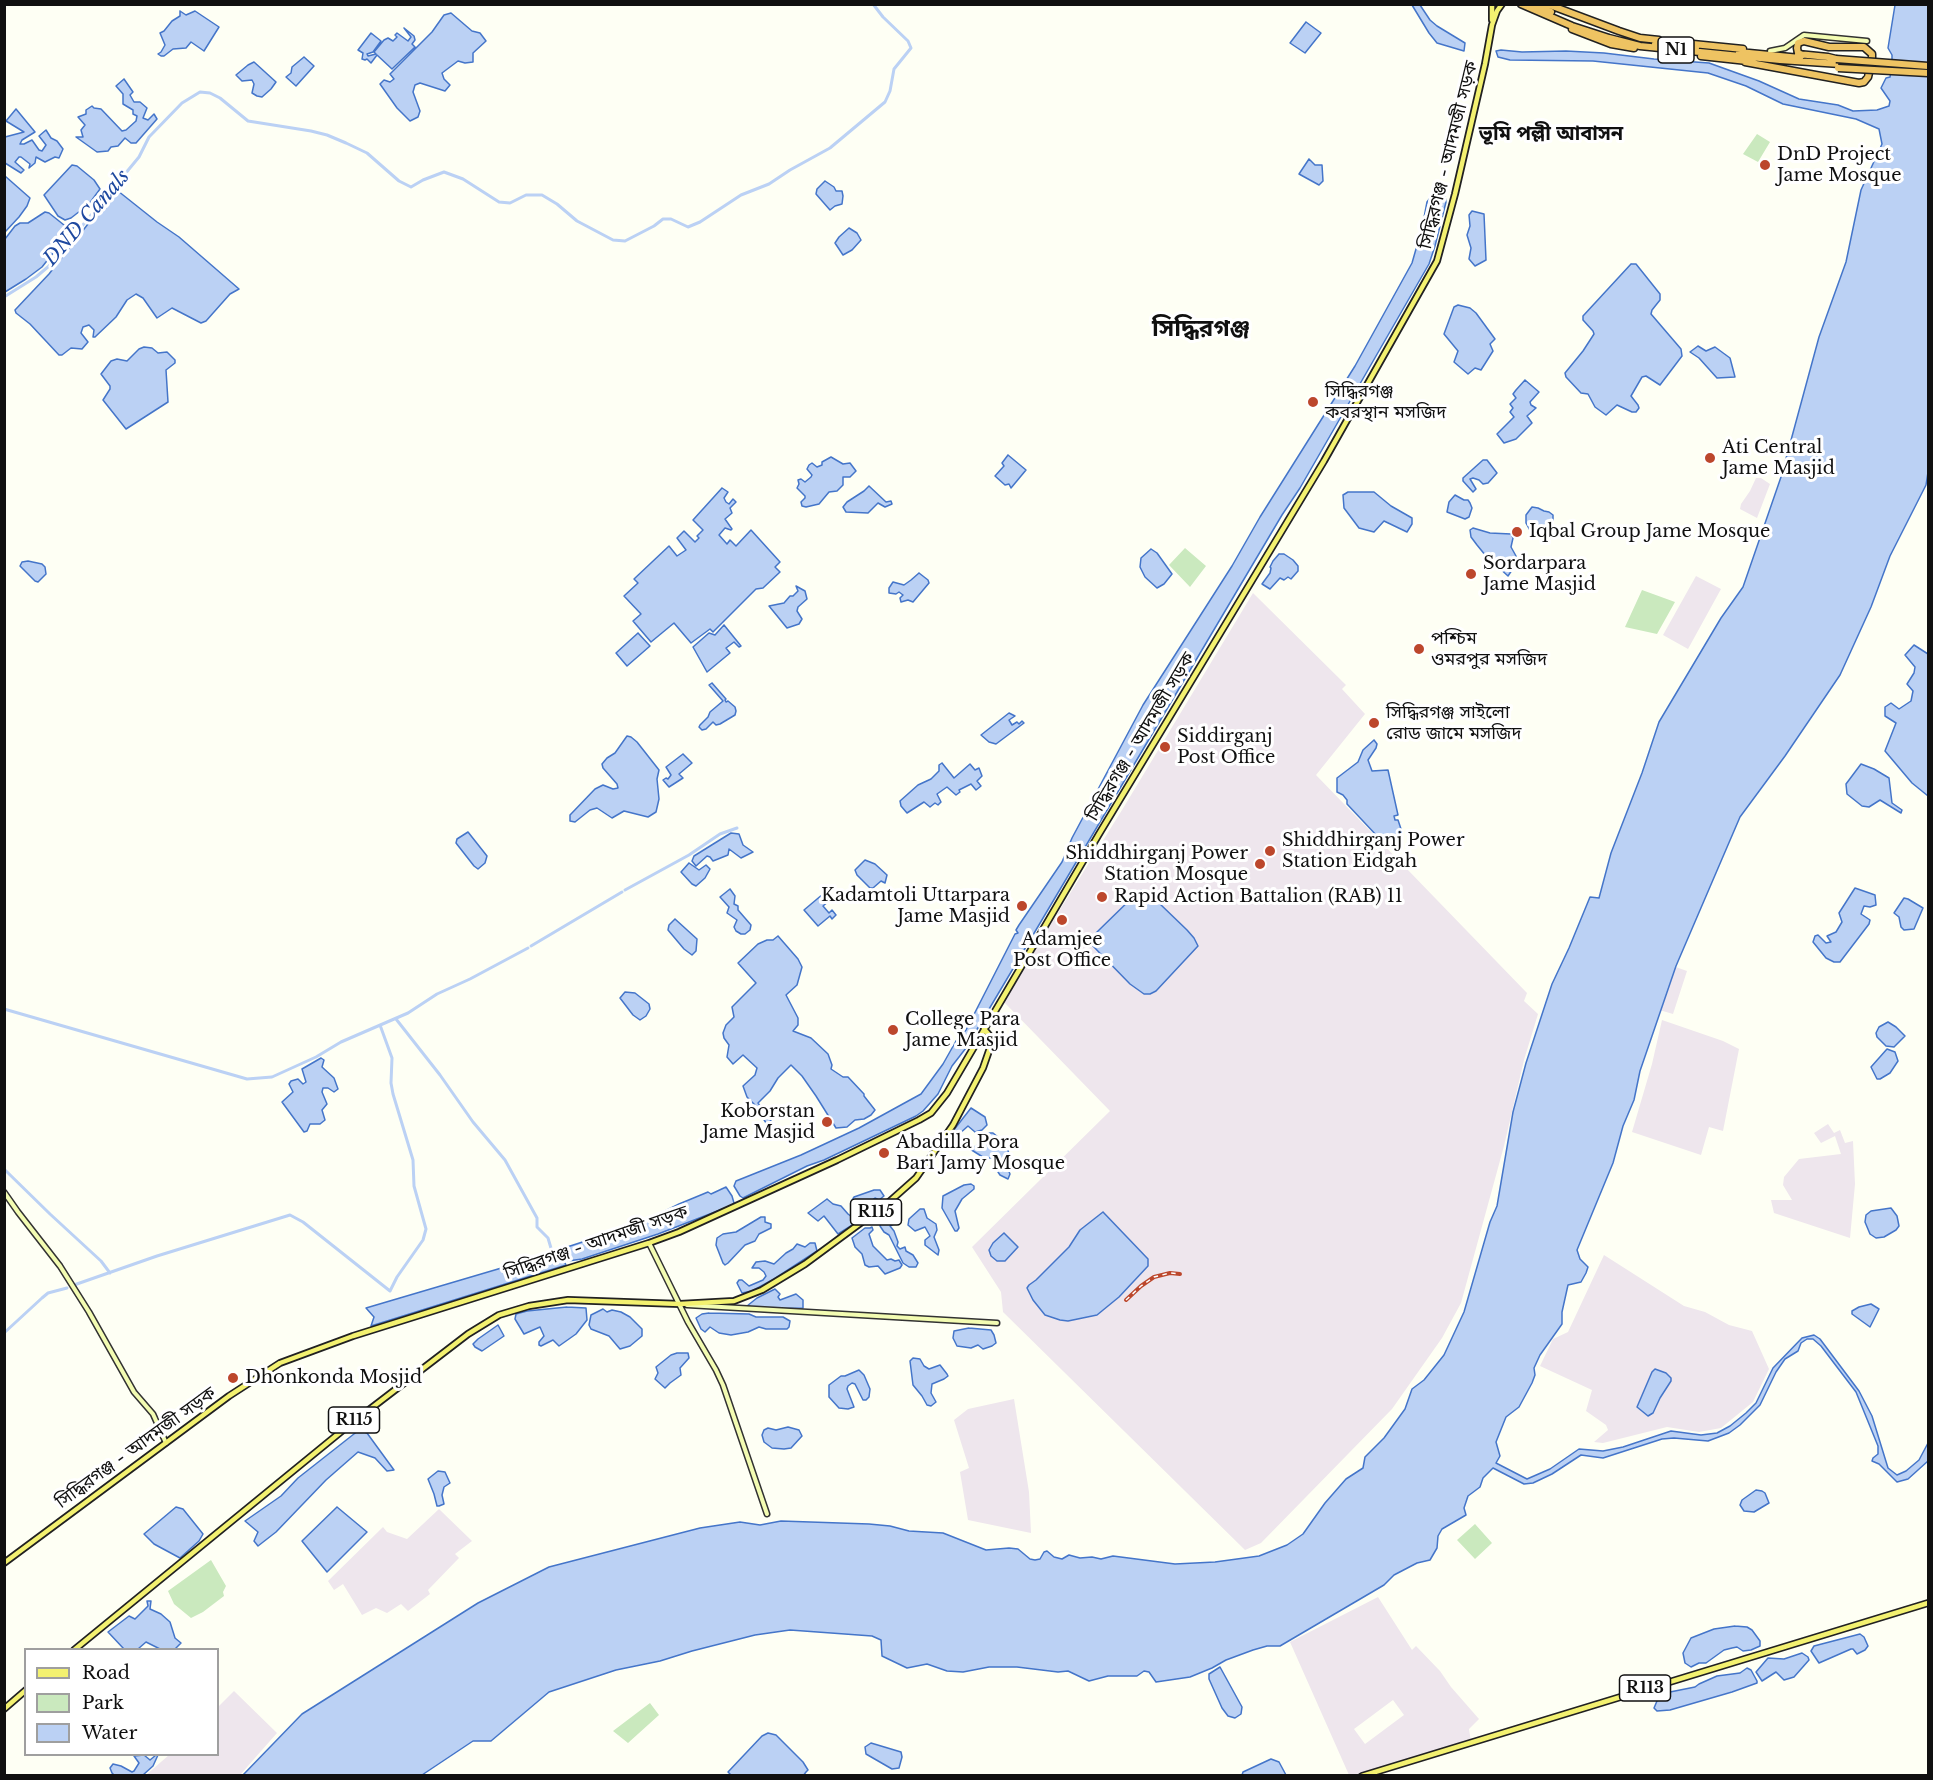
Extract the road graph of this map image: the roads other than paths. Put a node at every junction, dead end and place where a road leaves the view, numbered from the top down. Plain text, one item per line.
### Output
1 (1492, 4) edge
2 (1514, 4) edge
3 (1521, 4) edge
4 (1532, 4) edge
5 (1547, 4) edge
6 (1500, 5) edge
7 (1492, 25) junction
8 (1867, 41) dead end
9 (1770, 51) junction
10 (1803, 55) junction
11 (1735, 60) junction
12 (1837, 64) junction
13 (1929, 70) edge
14 (984, 1029) junction
15 (4, 1191) edge
16 (649, 1242) junction
17 (680, 1304) junction
18 (997, 1323) dead end
19 (166, 1443) junction
20 (767, 1514) dead end
21 (4, 1563) edge
22 (1929, 1603) edge
23 (76, 1648) edge
24 (24, 1692) edge
25 (4, 1709) edge
26 (1362, 1776) edge

1 - 7 main road
2 - 11 highway
3 - 12 highway, N1
4 - 12 highway, N1
5 - 9 highway
6 - 7 main road, সিদ্ধিরগঞ্জ - আদমজী সড়ক
7 - 14 main road, সিদ্ধিরগঞ্জ - আদমজী সড়ক
8 - 9 street
9 - 10 highway
10 - 11 highway
10 - 12 highway
11 - 12 highway
12 - 13 highway, N1, bridge
14 - 16 main road, সিদ্ধিরগঞ্জ - আদমজী সড়ক
14 - 17 main road, R115
15 - 19 street
16 - 17 street
16 - 19 main road, সিদ্ধিরগঞ্জ - আদমজী সড়ক
17 - 18 street
17 - 20 street
17 - 23 main road, R115
19 - 21 main road, সিদ্ধিরগঞ্জ - আদমজী সড়ক
22 - 26 main road, R113
24 - 25 main road

